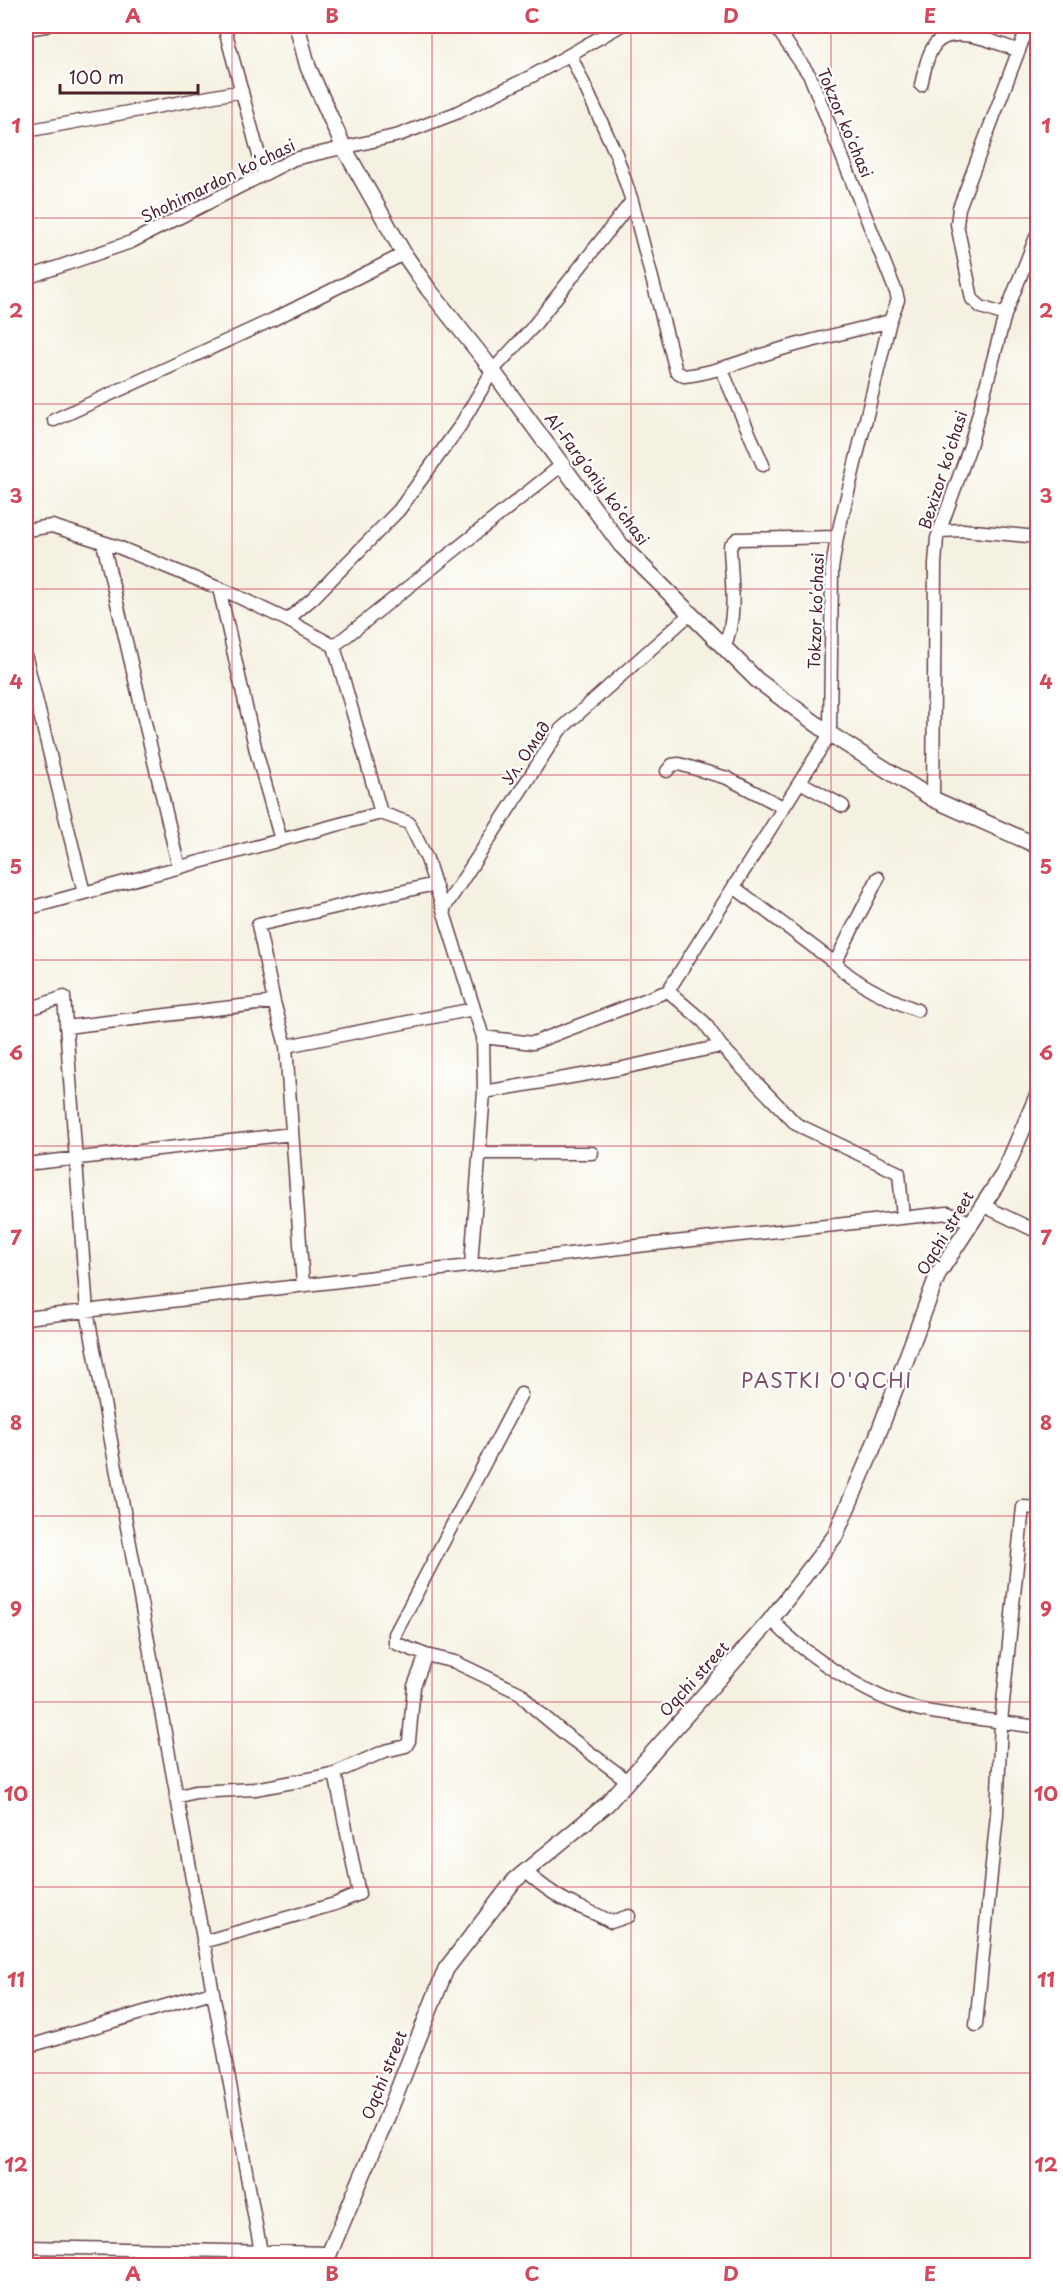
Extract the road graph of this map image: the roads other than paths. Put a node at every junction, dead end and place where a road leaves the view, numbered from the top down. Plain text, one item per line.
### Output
1 (46, 26) edge
2 (224, 26) edge
3 (297, 26) edge
4 (620, 26) edge
5 (775, 26) edge
6 (1028, 26) edge
7 (26, 29) edge
8 (1019, 51) junction
9 (571, 56) junction
10 (921, 85) dead end
11 (242, 91) junction
12 (26, 131) edge
13 (344, 148) junction
14 (264, 174) junction
15 (632, 201) junction
16 (1038, 232) edge
17 (404, 254) junction
18 (26, 278) edge
19 (1005, 315) junction
20 (890, 321) junction
21 (721, 368) junction
22 (492, 370) junction
23 (54, 420) dead end
24 (562, 465) junction
25 (763, 465) dead end
26 (26, 530) edge
27 (940, 531) junction
28 (837, 537) junction
29 (1038, 537) edge
30 (104, 543) junction
31 (219, 588) junction
32 (690, 614) junction
33 (287, 620) junction
34 (334, 646) junction
35 (724, 647) junction
36 (26, 658) edge
37 (830, 734) junction
38 (667, 771) dead end
39 (800, 782) junction
40 (933, 799) junction
41 (843, 806) dead end
42 (783, 807) junction
43 (381, 813) junction
44 (281, 840) junction
45 (1038, 846) edge
46 (179, 868) junction
47 (878, 878) dead end
48 (435, 884) junction
49 (734, 886) junction
50 (84, 893) junction
51 (26, 909) edge
52 (443, 910) junction
53 (835, 963) junction
54 (668, 991) junction
55 (274, 1002) junction
56 (474, 1008) junction
57 (26, 1010) edge
58 (917, 1010) dead end
59 (66, 1027) junction
60 (483, 1037) junction
61 (286, 1046) junction
62 (721, 1046) junction
63 (484, 1092) junction
64 (1038, 1094) edge
65 (292, 1134) junction
66 (480, 1153) junction
67 (592, 1153) dead end
68 (76, 1158) junction
69 (26, 1164) edge
70 (982, 1205) junction
71 (903, 1218) junction
72 (970, 1222) junction
73 (1038, 1232) edge
74 (471, 1265) junction
75 (303, 1285) junction
76 (87, 1311) junction
77 (26, 1318) edge
78 (521, 1394) dead end
79 (1038, 1508) edge
80 (771, 1619) junction
81 (426, 1655) junction
82 (1001, 1722) junction
83 (1038, 1727) edge
84 (335, 1773) junction
85 (628, 1781) junction
86 (176, 1797) junction
87 (526, 1872) junction
88 (629, 1916) dead end
89 (203, 1942) junction
90 (212, 1992) junction
91 (976, 2025) dead end
92 (26, 2047) edge
93 (26, 2247) edge
94 (261, 2252) junction
95 (327, 2259) edge

1 - 7 street
2 - 11 street
3 - 13 main road, Al-Fargʻoniy koʻchasi
4 - 9 street, Shohimardon koʻchasi
5 - 20 street, Tokzor koʻchasi
6 - 8 street
8 - 10 street
8 - 19 street
9 - 13 street, Shohimardon koʻchasi
9 - 15 street
11 - 12 street
11 - 14 street
13 - 14 street, Shohimardon koʻchasi
13 - 17 main road, Al-Fargʻoniy koʻchasi
14 - 18 street, Shohimardon koʻchasi
15 - 21 street
15 - 22 street
16 - 19 street, Bexizor koʻchasi
17 - 22 main road, Al-Fargʻoniy koʻchasi
17 - 23 street
19 - 27 street, Bexizor koʻchasi
20 - 21 street
20 - 28 street, Tokzor koʻchasi
21 - 25 street
22 - 24 main road, Al-Fargʻoniy koʻchasi
22 - 33 street
24 - 32 main road, Al-Fargʻoniy koʻchasi
24 - 34 street
26 - 30 street
27 - 29 street
27 - 40 street, Bexizor koʻchasi
28 - 35 street
28 - 37 street, Tokzor koʻchasi
30 - 31 street
30 - 46 street
31 - 33 street
31 - 44 street
32 - 35 main road, Al-Fargʻoniy koʻchasi
32 - 52 street, Ул. Омад
33 - 34 street
34 - 43 street
35 - 37 main road, Al-Fargʻoniy koʻchasi
36 - 50 street
37 - 39 street
37 - 40 main road, Al-Fargʻoniy koʻchasi
38 - 42 street
39 - 41 street
39 - 42 street
40 - 45 main road, Al-Fargʻoniy koʻchasi
42 - 49 street
43 - 44 street
43 - 48 street
44 - 46 street
46 - 50 street
47 - 53 street
48 - 52 street
48 - 55 street
49 - 53 street
49 - 54 street
50 - 51 street
52 - 56 street
53 - 58 street
54 - 60 street
54 - 62 street
55 - 59 street
55 - 61 street
56 - 60 street
56 - 61 street
57 - 59 street
59 - 68 street
60 - 63 street
61 - 65 street
62 - 63 street
62 - 71 street
63 - 66 street
64 - 70 main road, Oqchi street
65 - 68 street
65 - 75 street
66 - 67 street
66 - 74 street
68 - 69 street
68 - 76 street
70 - 72 main road, Oqchi street
70 - 73 street
71 - 72 street
71 - 74 street
72 - 80 main road, Oqchi street
74 - 75 street
75 - 76 street
76 - 77 street
76 - 86 street
78 - 81 street
79 - 82 street
80 - 82 street
80 - 85 main road, Oqchi street
81 - 84 street
81 - 85 street
82 - 83 street
82 - 91 street
84 - 86 street
84 - 89 street
85 - 87 main road, Oqchi street
86 - 89 street
87 - 88 street
87 - 95 main road, Oqchi street
89 - 90 street
90 - 92 street
90 - 94 street
93 - 94 street
94 - 95 street

